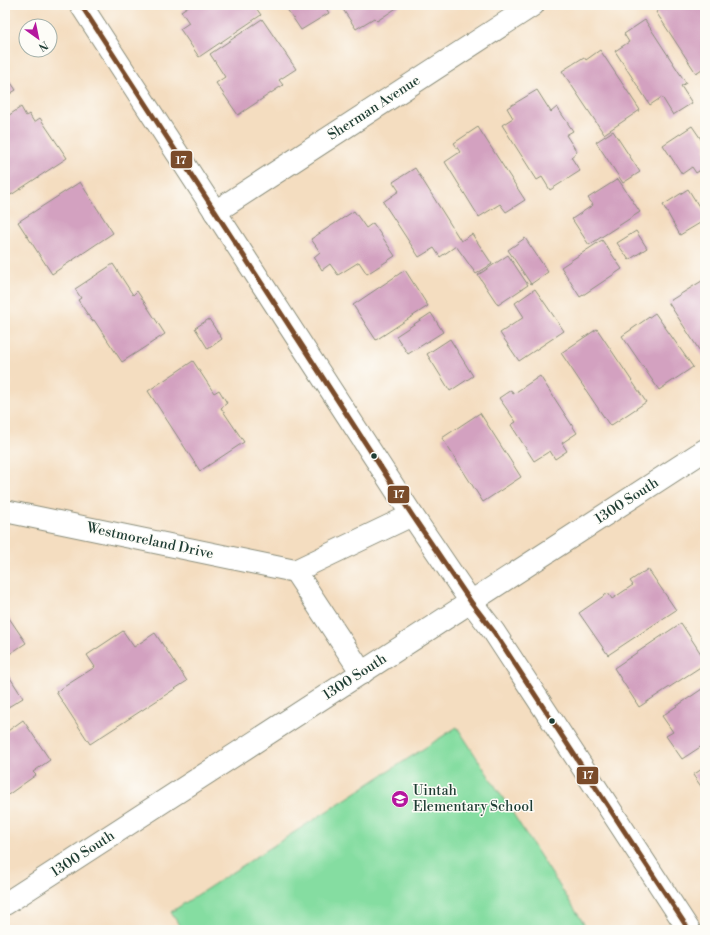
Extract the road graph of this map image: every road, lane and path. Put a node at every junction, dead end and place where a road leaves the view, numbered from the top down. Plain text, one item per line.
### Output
1 (81, 5) edge
2 (533, 5) edge
3 (215, 212) junction
4 (705, 450) edge
5 (5, 511) edge
6 (412, 515) junction
7 (294, 571) junction
8 (471, 602) junction
9 (362, 673) junction
10 (5, 904) edge
11 (689, 930) edge

1 - 3 street
2 - 3 street, Sherman Avenue
3 - 6 street
4 - 8 street, 1300 South
5 - 7 street, Westmoreland Drive
6 - 7 street
6 - 8 street
7 - 9 street
8 - 9 street, 1300 South
8 - 11 street
9 - 10 street, 1300 South

